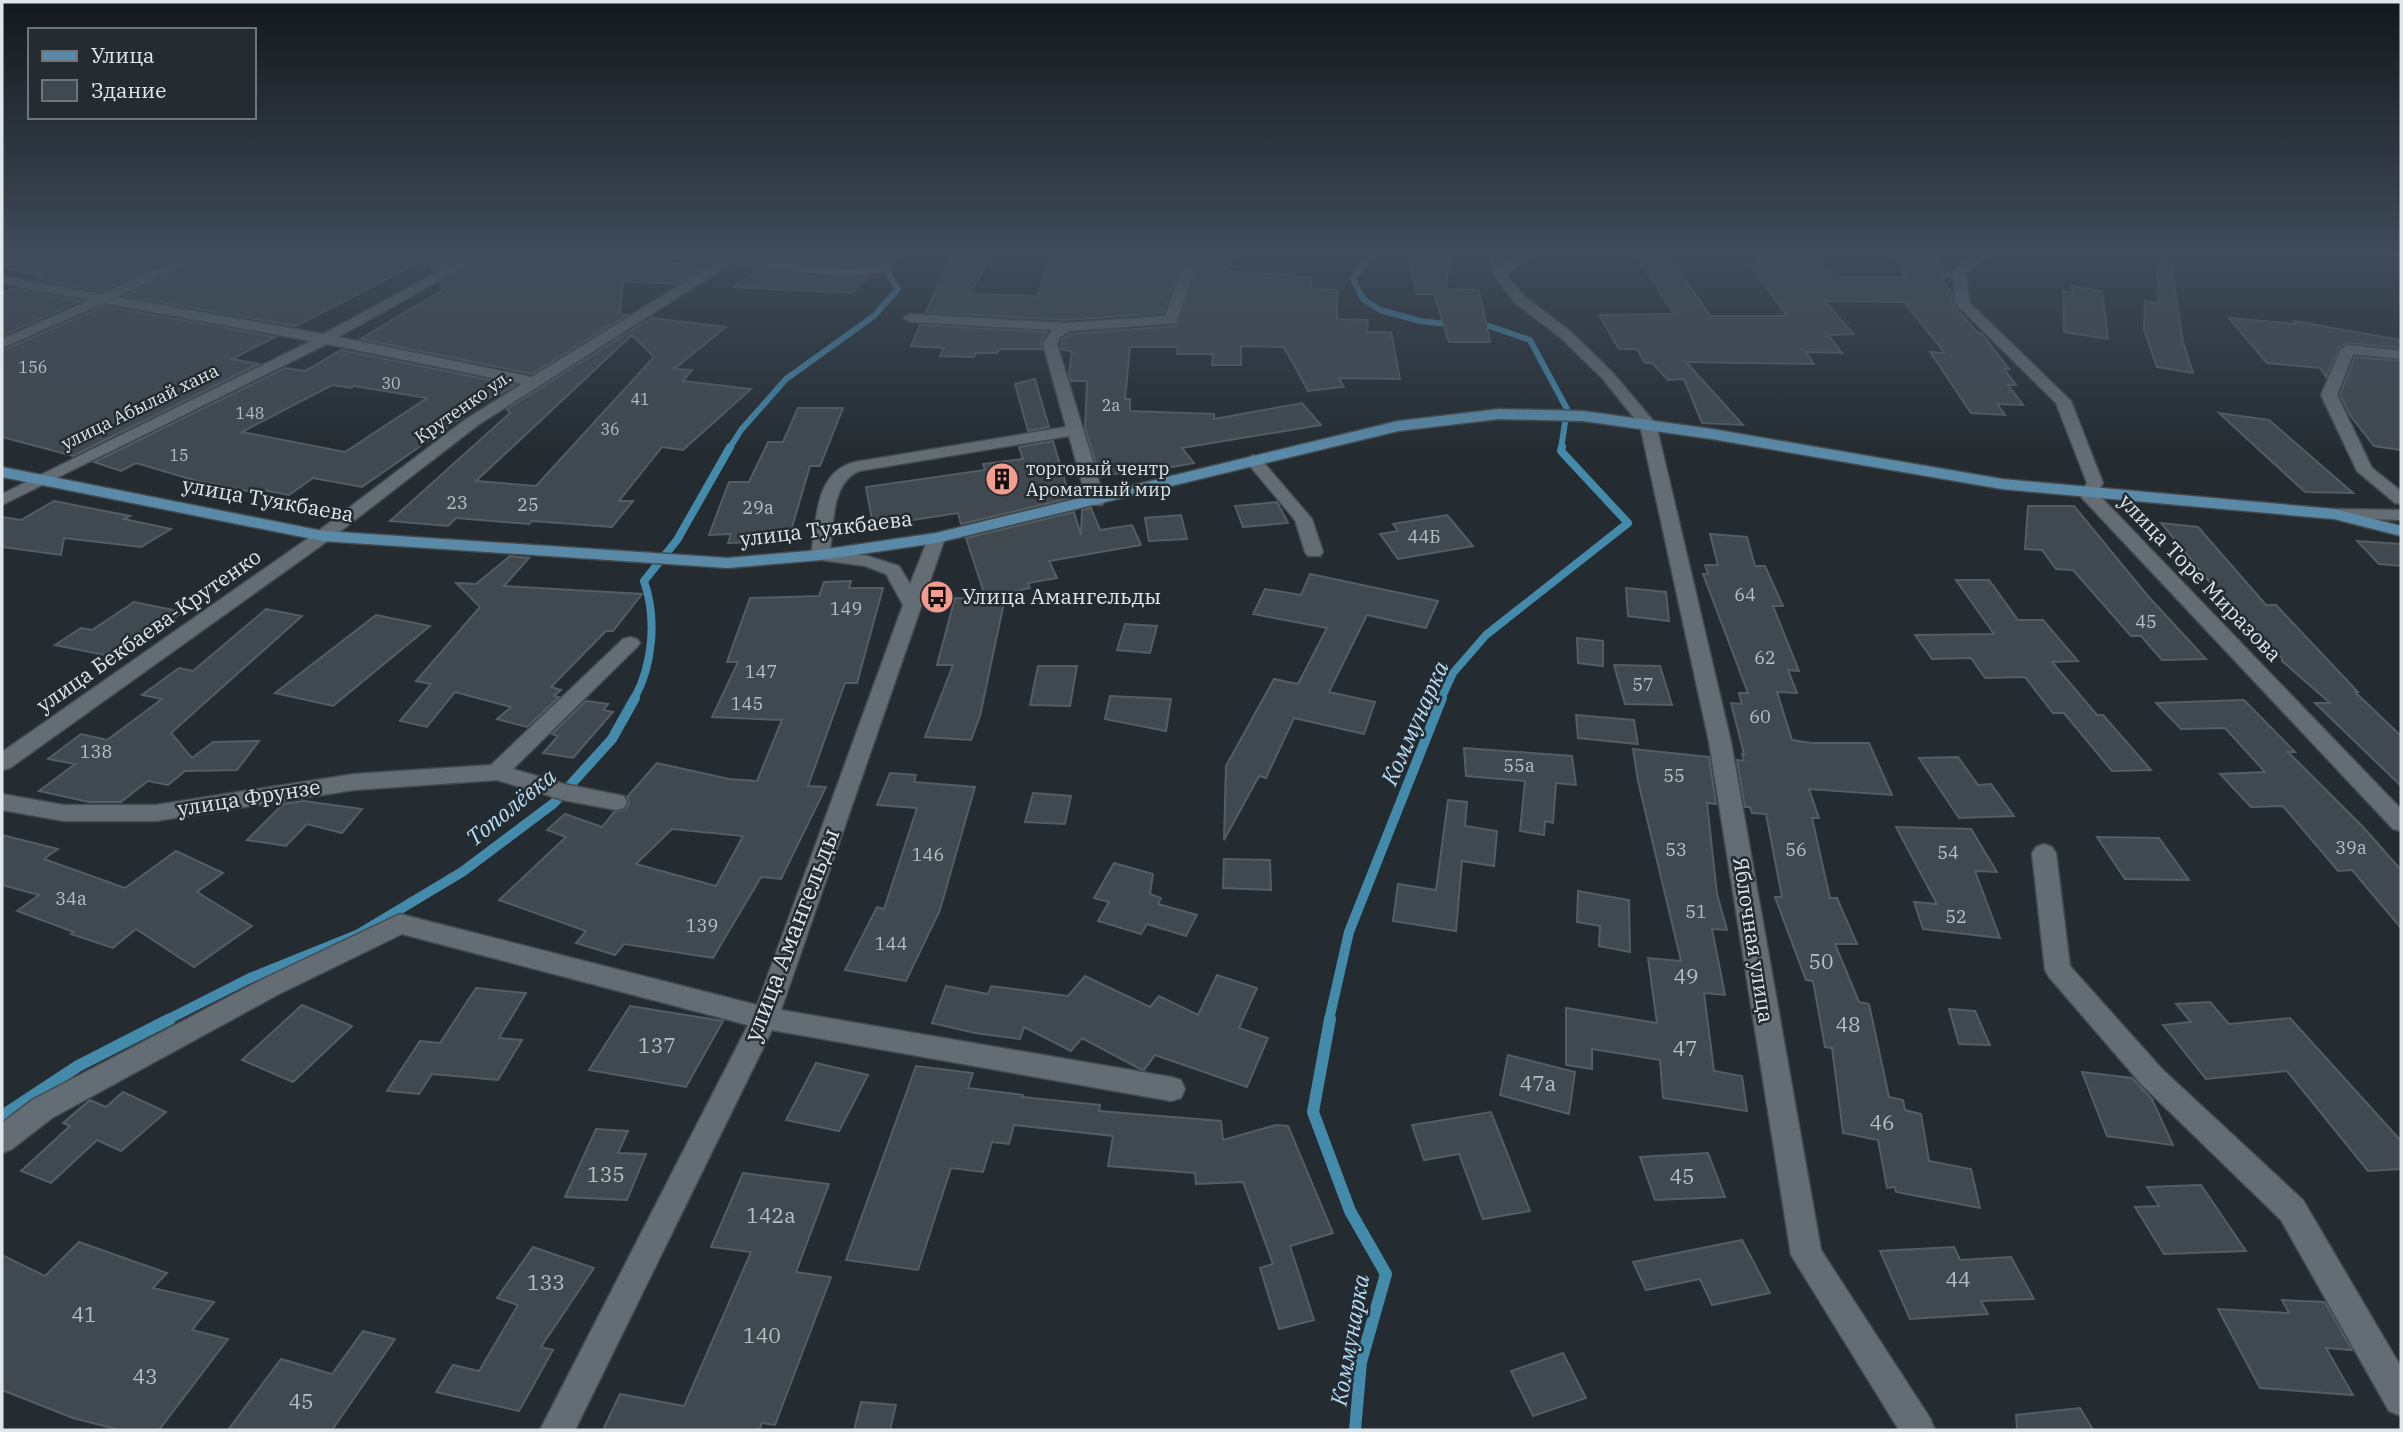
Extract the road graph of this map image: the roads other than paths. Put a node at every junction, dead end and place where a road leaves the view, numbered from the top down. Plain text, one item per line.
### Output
1 (56, 320) edge
2 (215, 320) edge
3 (361, 320) edge
4 (632, 320) edge
5 (942, 320) edge
6 (1171, 320) edge
7 (1546, 320) edge
8 (1979, 320) edge
9 (1066, 327) junction
10 (326, 339) junction
11 (2, 344) edge
12 (2401, 355) edge
13 (533, 382) junction
14 (1648, 424) junction
15 (1075, 430) junction
16 (1253, 460) junction
17 (2, 472) edge
18 (38, 481) junction
19 (2088, 494) junction
20 (2401, 499) edge
21 (2, 500) edge
22 (1096, 501) junction
23 (2334, 514) junction
24 (2401, 515) edge
25 (2401, 531) edge
26 (323, 536) junction
27 (936, 538) junction
28 (1314, 552) dead end
29 (820, 555) junction
30 (912, 605) junction
31 (630, 643) dead end
32 (2, 763) edge
33 (498, 772) junction
34 (2, 802) edge
35 (616, 802) dead end
36 (2401, 823) edge
37 (2044, 853) dead end
38 (765, 1018) junction
39 (1171, 1089) dead end
40 (2, 1140) edge
41 (2401, 1399) edge
42 (557, 1430) edge
43 (1918, 1430) edge

1 - 11 street
2 - 10 street
3 - 10 street, улица Абылай хана
4 - 13 street, Крутенко ул.
5 - 9 street
6 - 9 street
7 - 14 street
8 - 19 street, улица Торе Миразова
9 - 15 street
10 - 13 street
10 - 18 street, улица Абылай хана
12 - 20 street
13 - 26 street, Крутенко ул.
14 - 16 main road, улица Туякбаева
14 - 19 main road, улица Туякбаева
14 - 43 street, Яблочная улица
15 - 22 street
15 - 29 street
16 - 22 main road, улица Туякбаева
16 - 28 street
17 - 18 main road, улица Туякбаева
18 - 21 street, улица Абылай хана
18 - 26 main road, улица Туякбаева
19 - 23 main road, улица Туякбаева
19 - 36 street, улица Торе Миразова
22 - 27 main road, улица Туякбаева
23 - 24 street
23 - 25 main road, улица Туякбаева
26 - 29 main road, улица Туякбаева
26 - 32 street, улица Бекбаева-Крутенко
27 - 29 main road, улица Туякбаева
27 - 30 street, улица Амангельды
29 - 30 street
30 - 38 street, улица Амангельды
31 - 33 street
33 - 34 street, улица Фрунзе
33 - 35 street, улица Фрунзе
37 - 41 street
38 - 39 street
38 - 40 street
38 - 42 street, улица Амангельды

